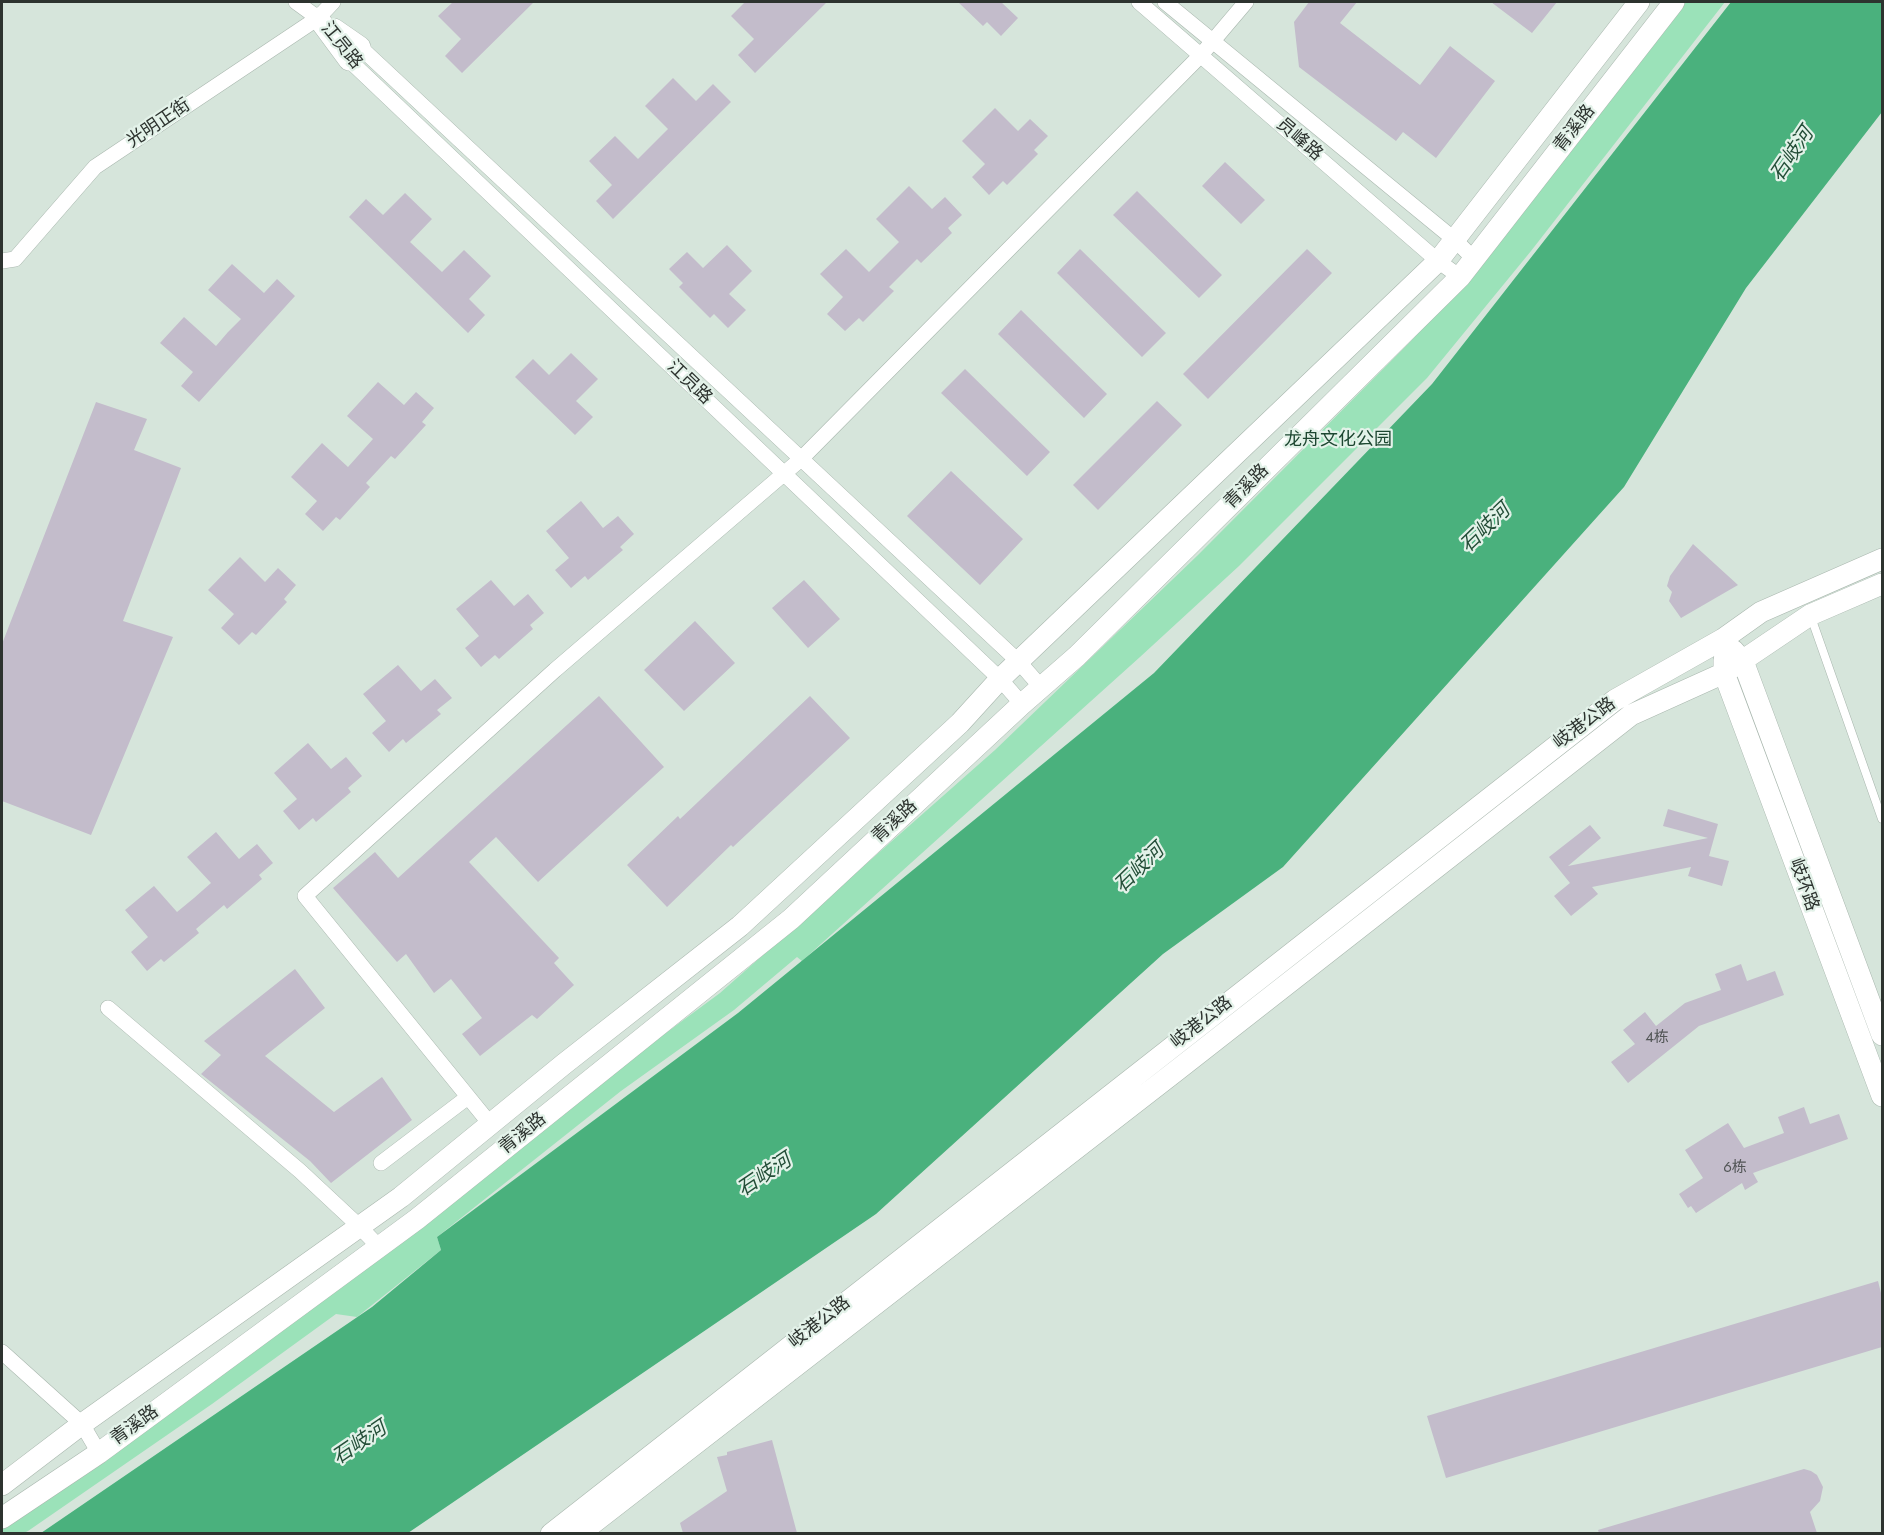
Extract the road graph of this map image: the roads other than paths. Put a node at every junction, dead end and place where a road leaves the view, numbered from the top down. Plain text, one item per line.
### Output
1 (296, 2) edge
2 (333, 2) edge
3 (1139, 2) edge
4 (1165, 2) edge
5 (1246, 2) edge
6 (1639, 2) edge
7 (1674, 2) edge
8 (318, 18) junction
9 (1214, 41) junction
10 (355, 53) junction
11 (1201, 55) junction
12 (1455, 240) junction
13 (1474, 259) junction
14 (2, 261) edge
15 (1438, 261) junction
16 (1460, 277) junction
17 (801, 459) junction
18 (784, 473) junction
19 (1882, 559) edge
20 (1882, 584) edge
21 (1810, 615) junction
22 (1723, 639) junction
23 (1743, 661) junction
24 (1019, 662) junction
25 (1724, 673) junction
26 (1000, 679) junction
27 (1041, 687) junction
28 (1022, 704) junction
29 (1882, 819) edge
30 (1877, 1005) edge
31 (108, 1008) dead end
32 (1853, 1017) junction
33 (1882, 1035) edge
34 (1882, 1096) edge
35 (468, 1097) junction
36 (491, 1125) junction
37 (381, 1163) dead end
38 (359, 1227) junction
39 (379, 1247) junction
40 (2, 1352) edge
41 (82, 1424) junction
42 (99, 1453) junction
43 (2, 1485) edge
44 (2, 1518) edge
45 (584, 1526) edge
46 (550, 1533) edge

1 - 8 street
2 - 8 street, 光明正街
3 - 11 street, 员峰路
4 - 9 street, 员峰路
5 - 9 street
6 - 12 main road, 青溪路
7 - 13 main road, 青溪路
8 - 10 main road, 江员路
8 - 14 street, 光明正街
9 - 11 street
9 - 12 street, 员峰路
10 - 17 street, 江员路
10 - 18 street, 江员路
11 - 15 street, 员峰路
11 - 17 street
12 - 13 street, 员峰路
12 - 15 main road, 青溪路
13 - 16 main road, 青溪路
15 - 16 street, 员峰路
15 - 24 main road, 青溪路
16 - 27 main road, 青溪路
17 - 18 street
17 - 24 street, 江员路
18 - 26 street, 江员路
18 - 35 street
19 - 22 main road, 岐港公路
20 - 21 main road, 岐港公路
21 - 23 main road, 岐港公路
21 - 29 lane
22 - 23 main road, 岐环路
22 - 25 main road, 岐环路
22 - 45 main road, 岐港公路
23 - 25 main road, 岐港公路
23 - 30 main road, 岐环路
24 - 26 main road, 青溪路
24 - 27 street, 江员路
25 - 32 main road, 岐环路
25 - 45 main road, 岐港公路
26 - 28 street, 江员路
26 - 36 main road, 青溪路
27 - 28 main road, 青溪路
28 - 39 main road, 青溪路
30 - 32 street
30 - 33 main road, 岐环路
31 - 38 street
32 - 34 main road, 岐环路
35 - 36 street
35 - 37 street
36 - 38 main road, 青溪路
38 - 39 street
38 - 41 main road, 青溪路
39 - 42 main road, 青溪路
40 - 41 street
41 - 42 street
41 - 43 main road, 青溪路
42 - 44 main road, 青溪路
45 - 46 main road, 岐港公路

